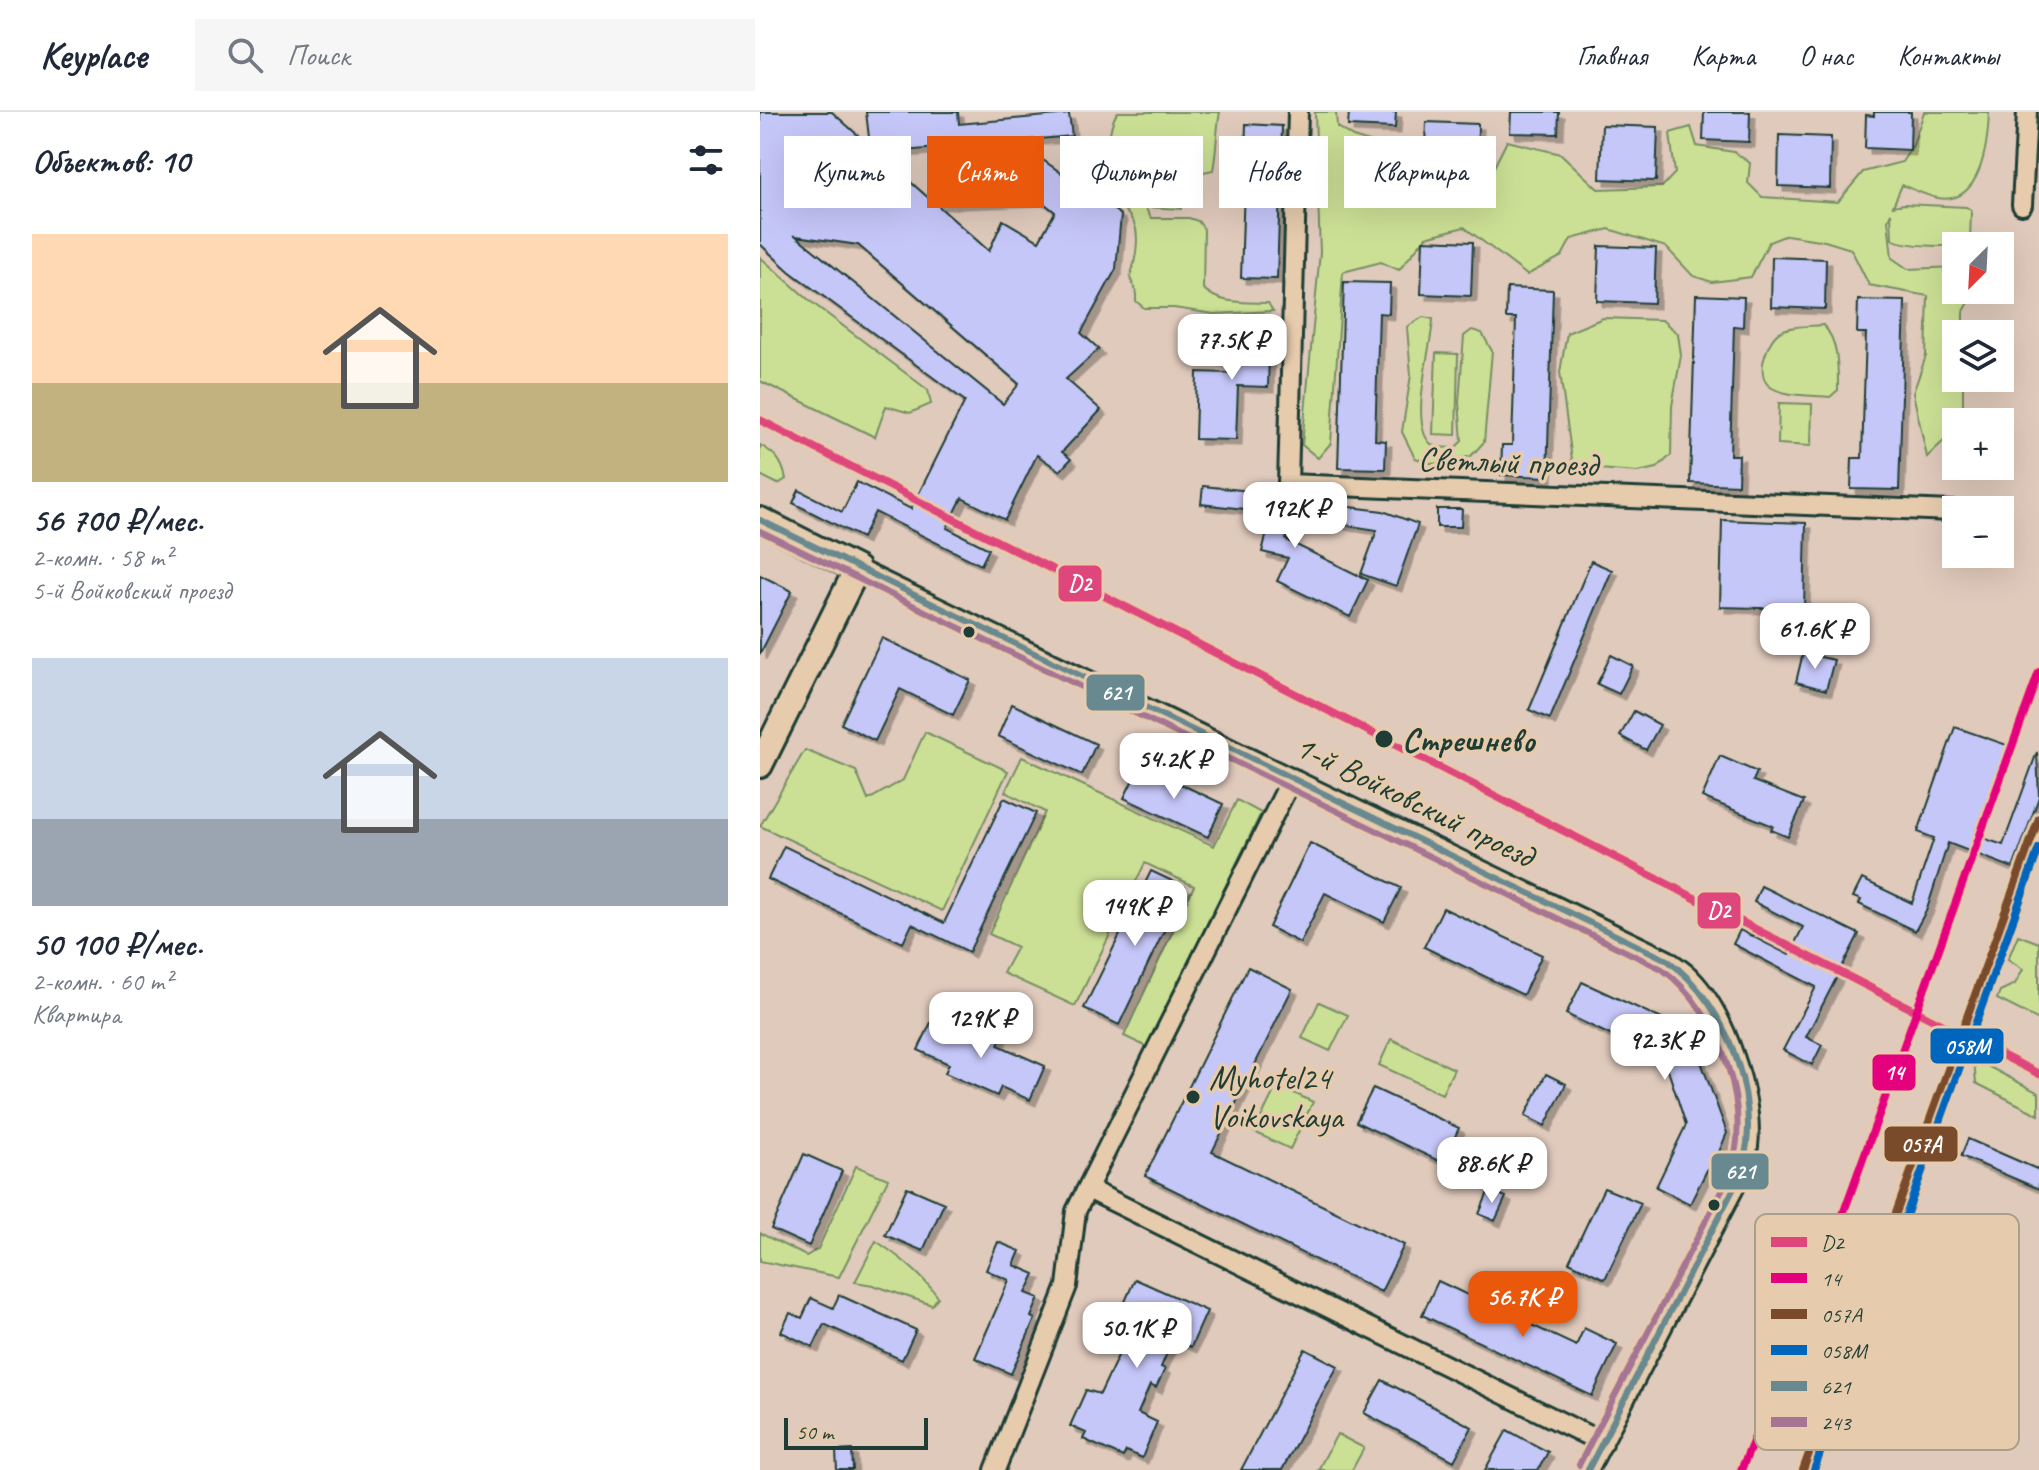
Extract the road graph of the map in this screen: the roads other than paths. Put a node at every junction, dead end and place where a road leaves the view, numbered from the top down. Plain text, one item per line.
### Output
1 (1298, 112) edge
2 (2027, 112) edge
3 (2022, 205) dead end
4 (1942, 511) edge
5 (760, 520) edge
6 (857, 569) junction
7 (760, 765) edge
8 (1292, 778) junction
9 (1088, 1189) junction
10 (1603, 1443) junction
11 (995, 1470) edge
12 (1588, 1470) edge

1 - 4 street, Светлый проезд
2 - 3 street
5 - 6 street, 1-й Войковский проезд
6 - 7 street
6 - 8 street, 1-й Войковский проезд
8 - 9 street
8 - 10 street, 1-й Войковский проезд
9 - 10 street
9 - 11 street
10 - 12 street

